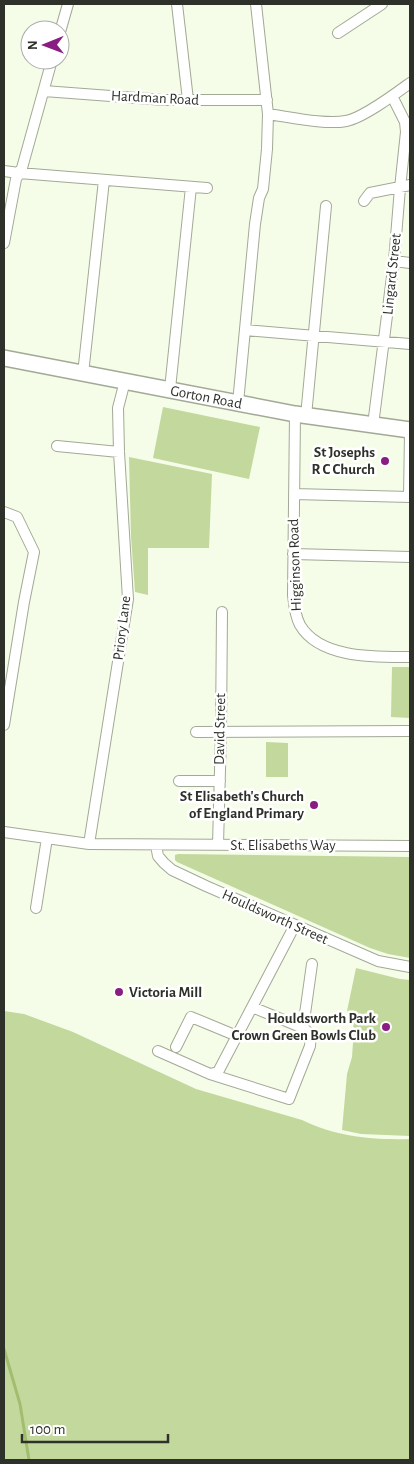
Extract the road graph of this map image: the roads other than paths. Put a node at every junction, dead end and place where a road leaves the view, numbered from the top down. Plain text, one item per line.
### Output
1 (68, 4) edge
2 (177, 4) edge
3 (256, 4) edge
4 (382, 4) edge
5 (63, 20) edge
6 (338, 33) dead end
7 (49, 70) edge
8 (410, 83) edge
9 (44, 91) junction
10 (392, 96) junction
11 (188, 100) junction
12 (267, 100) junction
13 (268, 114) junction
14 (4, 171) edge
15 (19, 173) junction
16 (104, 180) junction
17 (410, 185) edge
18 (191, 187) junction
19 (207, 188) dead end
20 (400, 188) junction
21 (364, 201) dead end
22 (326, 206) dead end
23 (4, 243) edge
24 (394, 261) junction
25 (410, 263) edge
26 (245, 330) junction
27 (314, 336) junction
28 (384, 342) junction
29 (410, 344) edge
30 (4, 358) edge
31 (83, 374) junction
32 (125, 381) junction
33 (170, 390) junction
34 (238, 402) junction
35 (300, 415) junction
36 (374, 425) junction
37 (410, 431) edge
38 (57, 446) dead end
39 (119, 452) junction
40 (294, 494) junction
41 (409, 497) edge
42 (4, 512) edge
43 (293, 554) junction
44 (410, 557) edge
45 (222, 612) dead end
46 (410, 657) edge
47 (4, 725) edge
48 (410, 731) edge
49 (196, 732) dead end
50 (221, 732) junction
51 (179, 781) dead end
52 (220, 781) junction
53 (4, 832) edge
54 (47, 838) junction
55 (89, 844) junction
56 (156, 844) junction
57 (218, 845) junction
58 (410, 846) edge
59 (36, 908) dead end
60 (295, 925) junction
61 (312, 964) dead end
62 (410, 967) edge
63 (252, 1007) junction
64 (303, 1028) junction
65 (237, 1036) junction
66 (176, 1048) dead end
67 (158, 1052) dead end
68 (210, 1074) junction

1 - 5 street
2 - 11 street
3 - 12 street
4 - 6 street
7 - 9 street
8 - 10 street
9 - 11 street, Hardman Road
9 - 15 street
10 - 13 street
10 - 20 street, Lingard Street
11 - 12 street, Hardman Road
12 - 13 street
13 - 26 street
14 - 15 street
15 - 16 street
15 - 23 street
16 - 18 street
16 - 31 street
17 - 20 street
18 - 19 street
18 - 33 street
20 - 21 street
20 - 24 street, Lingard Street
22 - 27 street, Higginson Road
24 - 25 street
24 - 28 street, Lingard Street
26 - 27 street
26 - 34 street
27 - 28 street
27 - 35 street, Higginson Road
28 - 29 street
28 - 36 street, Lingard Street
30 - 31 main road, Gorton Road
31 - 32 main road, Gorton Road
32 - 33 main road, Gorton Road
32 - 39 street, Priory Lane
33 - 34 main road, Gorton Road
34 - 35 main road, Gorton Road
35 - 36 main road, Gorton Road
35 - 40 street, Higginson Road
36 - 37 main road, Gorton Road
37 - 41 street
38 - 39 street
39 - 55 street, Priory Lane
40 - 41 street
40 - 43 street, Higginson Road
42 - 47 street
43 - 44 street
43 - 46 street, Higginson Road
45 - 50 street, David Street
48 - 50 street
49 - 50 street
50 - 52 street, David Street
51 - 52 street
52 - 57 street, David Street
53 - 54 street, St. Elisabeths Way
54 - 55 street, St. Elisabeths Way
54 - 59 street
55 - 56 street, St. Elisabeths Way
56 - 57 street, St. Elisabeths Way
56 - 60 street, Houldsworth Street
57 - 58 street, St. Elisabeths Way
60 - 62 street, Houldsworth Street
60 - 63 street
61 - 64 street
63 - 64 street
63 - 65 street
64 - 68 street
65 - 66 street
65 - 68 street
67 - 68 street

